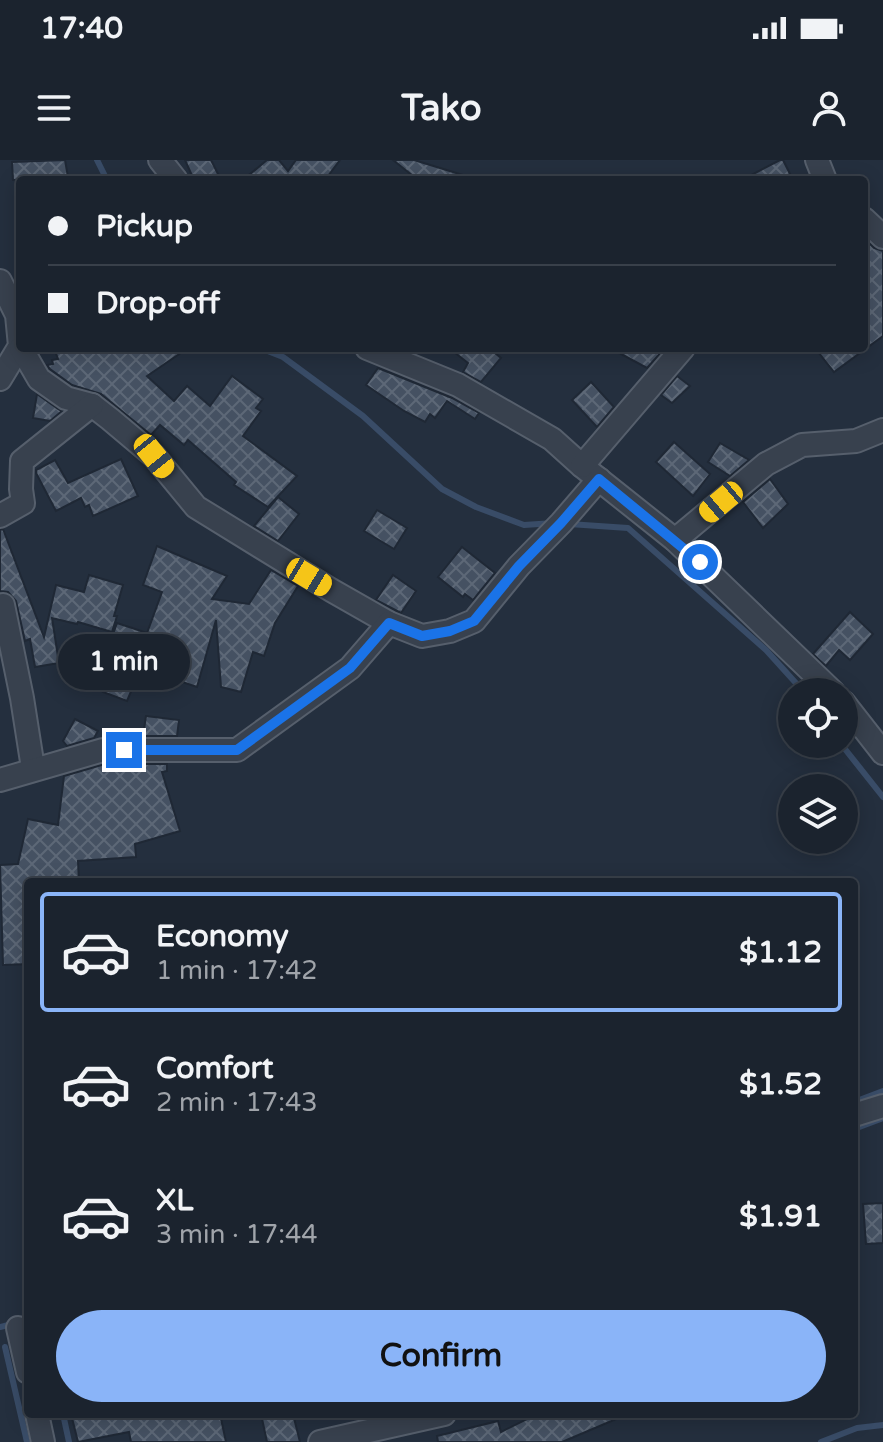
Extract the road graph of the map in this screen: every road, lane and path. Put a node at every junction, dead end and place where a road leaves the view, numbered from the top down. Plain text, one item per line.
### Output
1 (160, 160) edge
2 (173, 176) edge
3 (868, 223) edge
4 (883, 237) edge
5 (0, 281) edge
6 (16, 313) edge
7 (17, 352) edge
8 (23, 352) edge
9 (377, 352) edge
10 (680, 352) edge
11 (0, 379) edge
12 (92, 405) junction
13 (883, 430) edge
14 (590, 473) junction
15 (0, 516) edge
16 (675, 540) junction
17 (3, 605) dead end
18 (389, 623) junction
19 (818, 678) edge
20 (858, 721) edge
21 (883, 753) edge
22 (33, 768) junction
23 (0, 780) edge
24 (883, 1106) edge
25 (858, 1114) edge
26 (15, 1329) edge
27 (24, 1359) edge
28 (38, 1418) edge
29 (408, 1418) edge
30 (43, 1442) edge
31 (320, 1442) edge

1 - 2 street
3 - 4 street
5 - 6 street
7 - 11 street
8 - 12 street
9 - 14 street
10 - 14 street
12 - 15 street
12 - 18 street
13 - 16 street
14 - 16 street
14 - 18 street
16 - 19 street
17 - 22 street
18 - 22 street
20 - 21 street
22 - 23 street
24 - 25 street
26 - 27 street
28 - 30 street
29 - 31 street

